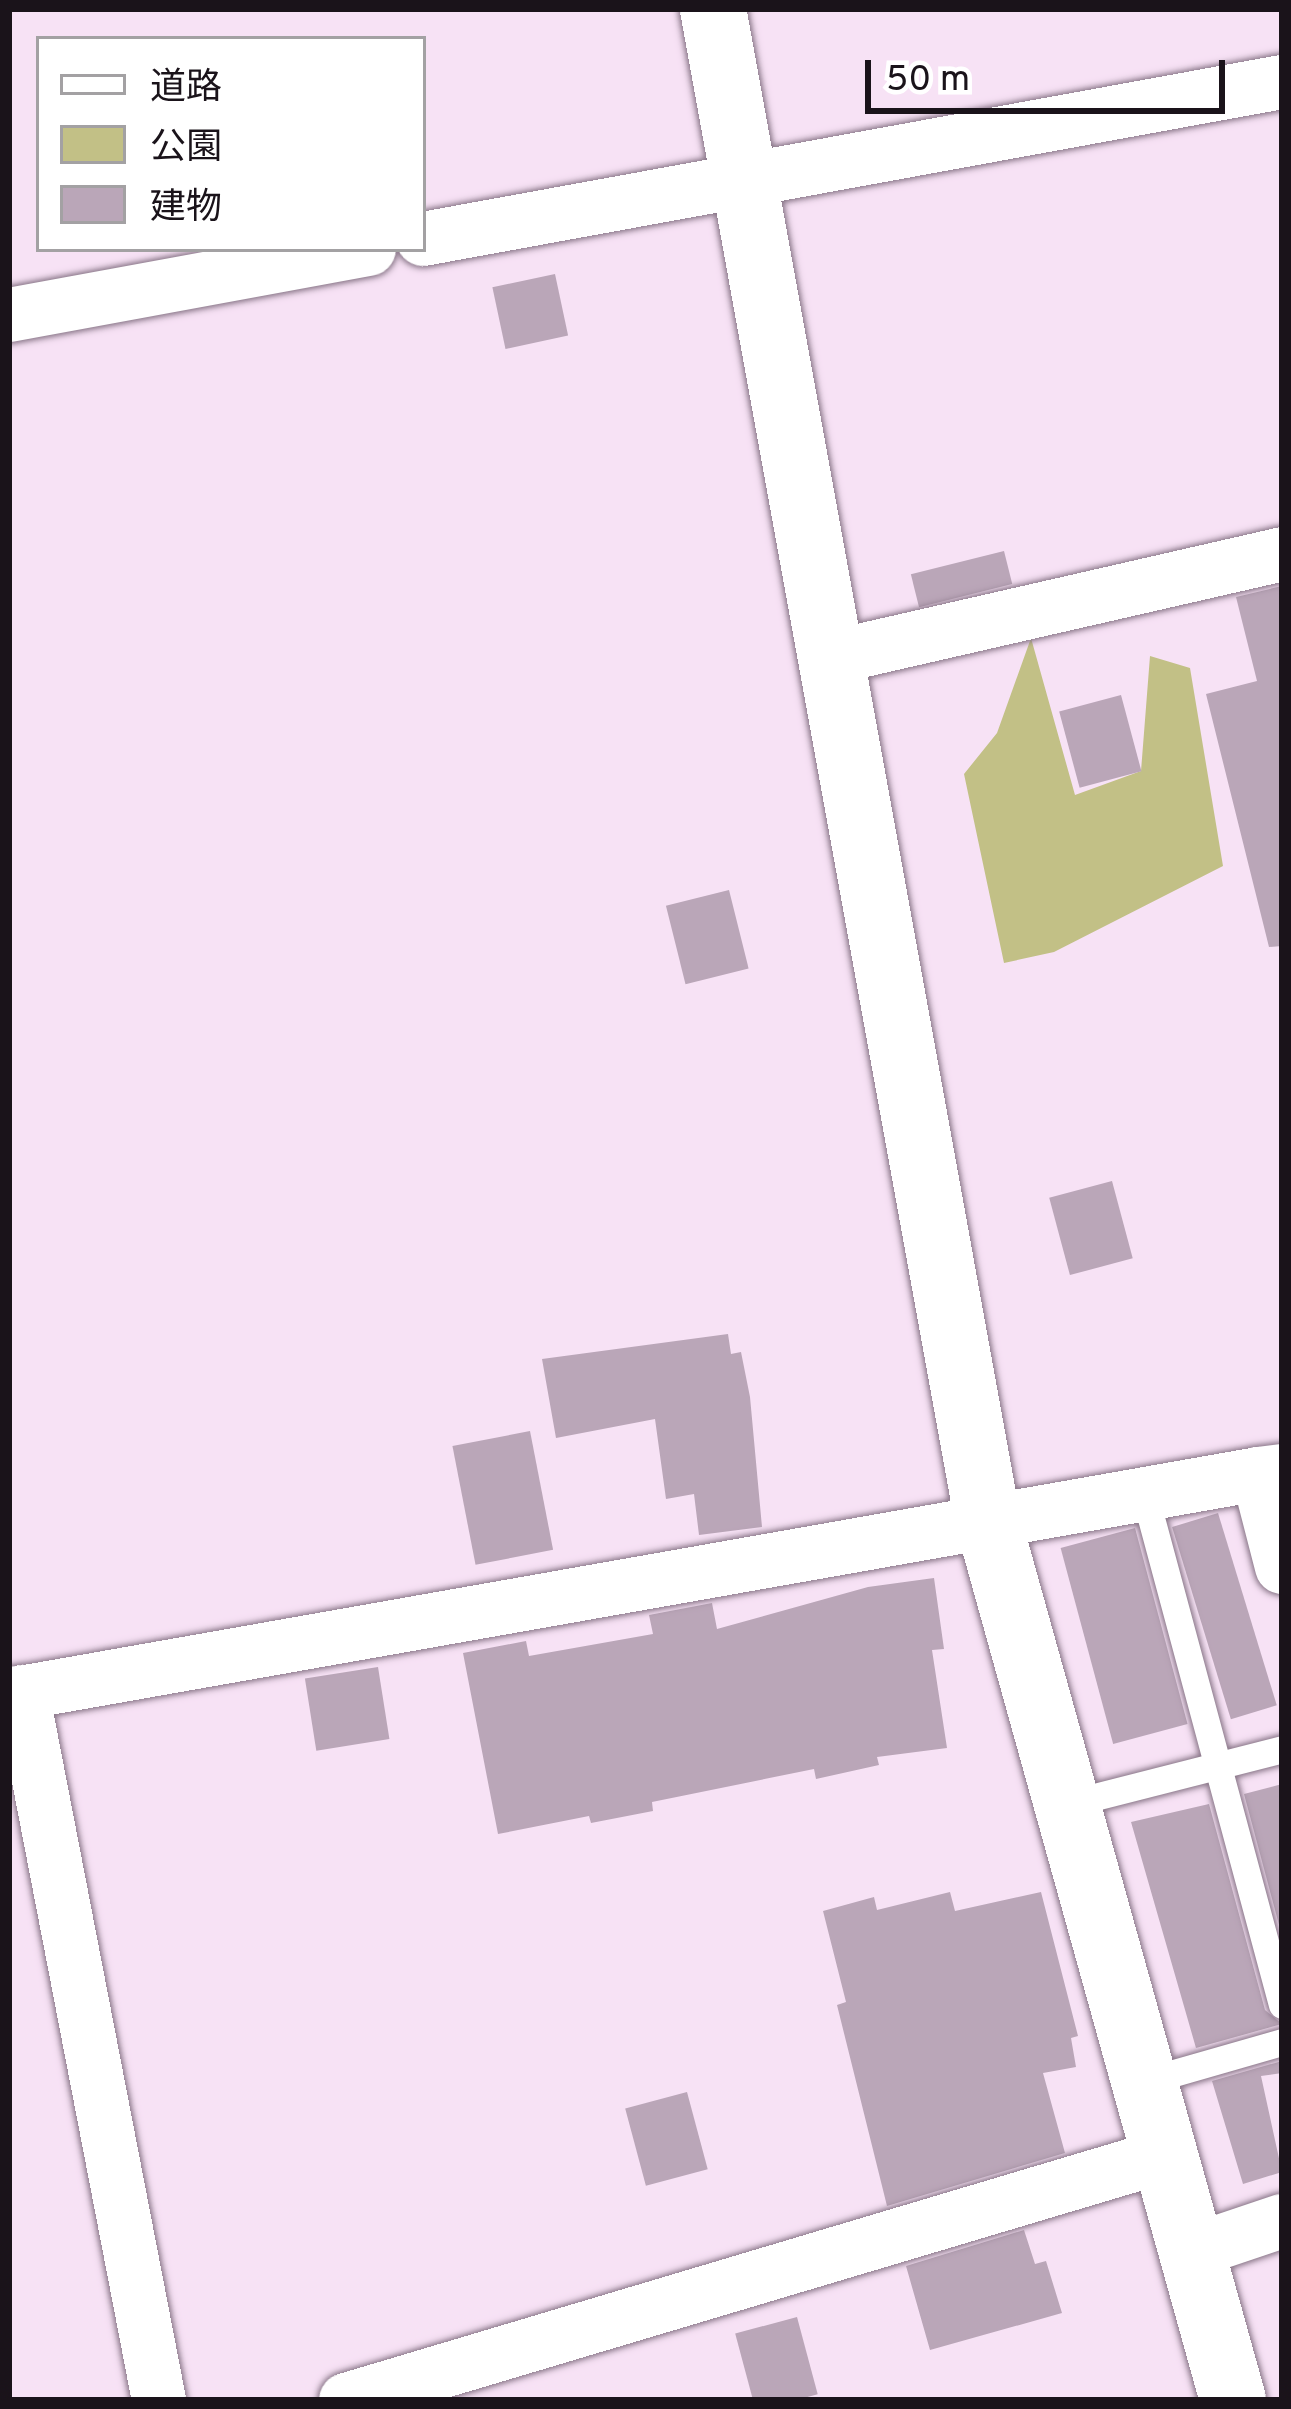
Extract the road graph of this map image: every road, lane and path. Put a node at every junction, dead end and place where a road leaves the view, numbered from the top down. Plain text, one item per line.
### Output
1 (712, 9) edge
2 (1282, 82) edge
3 (743, 180) junction
4 (426, 238) edge
5 (353, 252) edge
6 (9, 315) edge
7 (1282, 554) edge
8 (830, 658) junction
9 (1270, 1472) edge
10 (1144, 1492) junction
11 (987, 1517) junction
12 (1282, 1567) edge
13 (16, 1694) edge
14 (1282, 1749) edge
15 (1218, 1766) junction
16 (1067, 1804) junction
17 (1282, 2005) edge
18 (1282, 2042) edge
19 (1146, 2081) junction
20 (1167, 2155) junction
21 (1282, 2221) edge
22 (1193, 2251) junction
23 (159, 2400) edge
24 (346, 2400) edge
25 (1233, 2400) edge

1 - 3 street
2 - 3 street
3 - 4 street
3 - 8 street
5 - 6 street
7 - 8 street
8 - 11 street
9 - 10 street
9 - 12 street
10 - 11 street
10 - 15 lane
11 - 13 street
11 - 16 street
13 - 23 street
14 - 15 lane
15 - 16 lane
15 - 17 lane
16 - 19 street
18 - 19 lane
19 - 20 street
20 - 22 street
20 - 24 street
21 - 22 street
22 - 25 street

